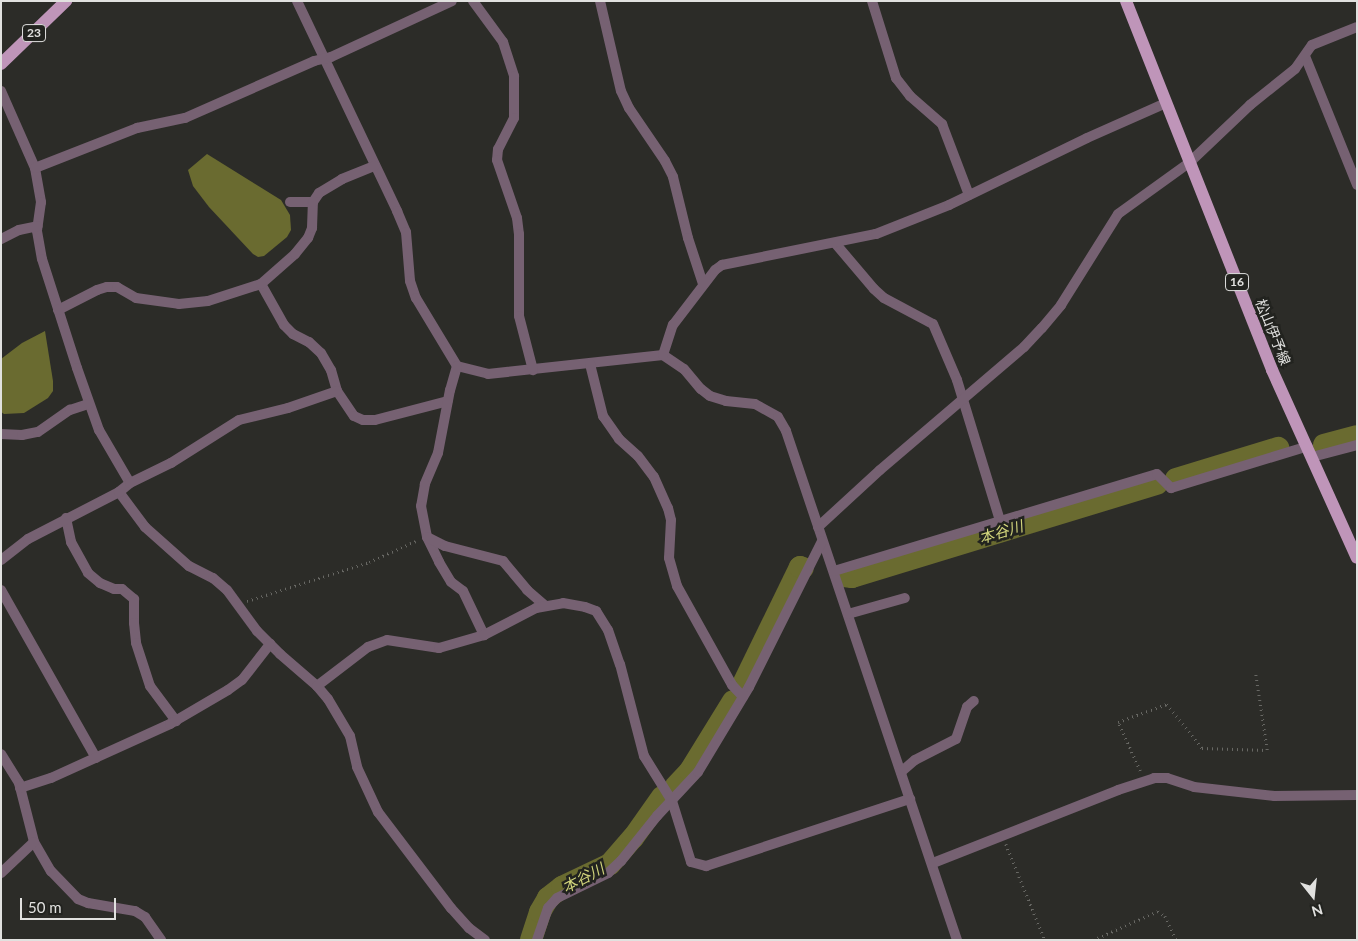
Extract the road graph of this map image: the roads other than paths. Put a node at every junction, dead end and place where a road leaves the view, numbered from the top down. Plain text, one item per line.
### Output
1 (66, 1) edge
2 (296, 1) edge
3 (452, 1) edge
4 (473, 1) edge
5 (600, 1) edge
6 (872, 1) edge
7 (1126, 1) edge
8 (1357, 27) edge
9 (1305, 56) junction
10 (323, 59) junction
11 (1, 64) edge
12 (1, 91) edge
13 (1166, 103) junction
14 (1190, 162) junction
15 (375, 166) junction
16 (35, 168) junction
17 (1357, 185) edge
18 (969, 195) junction
19 (290, 202) dead end
20 (313, 202) junction
21 (38, 226) junction
22 (1, 239) edge
23 (835, 243) junction
24 (261, 284) junction
25 (703, 284) junction
26 (58, 310) junction
27 (663, 355) junction
28 (590, 364) junction
29 (457, 366) junction
30 (533, 370) junction
31 (337, 391) junction
32 (962, 400) junction
33 (448, 401) junction
34 (89, 404) junction
35 (1, 434) edge
36 (1357, 445) edge
37 (1310, 452) junction
38 (130, 483) junction
39 (119, 492) junction
40 (66, 518) junction
41 (1000, 521) junction
42 (818, 527) junction
43 (427, 536) junction
44 (822, 541) junction
45 (1357, 558) edge
46 (1, 560) edge
47 (834, 571) junction
48 (1, 590) edge
49 (905, 598) dead end
50 (544, 605) junction
51 (848, 614) junction
52 (484, 635) junction
53 (270, 644) junction
54 (317, 686) junction
55 (743, 697) junction
56 (974, 701) dead end
57 (176, 720) junction
58 (1, 754) edge
59 (96, 758) junction
60 (901, 772) junction
61 (20, 788) junction
62 (1357, 795) edge
63 (910, 799) junction
64 (672, 801) junction
65 (34, 842) junction
66 (933, 864) junction
67 (1, 873) edge
68 (161, 940) edge
69 (485, 940) edge
70 (537, 940) edge
71 (957, 940) edge

1 - 11 main road, 23
2 - 10 street
3 - 10 street
4 - 30 street
5 - 25 street
6 - 18 street
7 - 13 main road, 松山伊予線 / 16
8 - 9 street
9 - 14 street
9 - 17 street
10 - 15 street
10 - 16 street
12 - 16 street
13 - 14 main road, 松山伊予線 / 16
13 - 18 street
14 - 32 street
14 - 37 main road, 松山伊予線 / 16
15 - 20 street
15 - 29 street
16 - 21 street
18 - 23 street
19 - 20 street
20 - 24 street
21 - 22 street
21 - 26 street
23 - 25 street
23 - 32 street
24 - 26 street
24 - 31 street
25 - 27 street
26 - 34 street
27 - 28 street
27 - 42 street
28 - 30 street
28 - 55 street
29 - 30 street
29 - 33 street
31 - 33 street
31 - 38 street
32 - 41 street
32 - 42 street
33 - 43 street
34 - 35 street
34 - 38 street
36 - 37 street
37 - 41 street
37 - 45 main road, 松山伊予線 / 16
38 - 39 street
39 - 40 street
39 - 53 street
40 - 46 street
40 - 57 street
41 - 47 street
42 - 44 street
43 - 50 street
43 - 52 street
44 - 47 street
44 - 55 street
47 - 51 street
48 - 59 street
49 - 51 street
50 - 52 street
50 - 64 street
51 - 60 street
52 - 54 street
53 - 54 street
53 - 57 street
54 - 69 street
55 - 64 street
56 - 60 street
57 - 59 street
58 - 61 street
59 - 61 street
60 - 63 street
61 - 65 street
62 - 66 street
63 - 64 street
63 - 66 street
64 - 70 street
65 - 67 street
65 - 68 street
66 - 71 street

